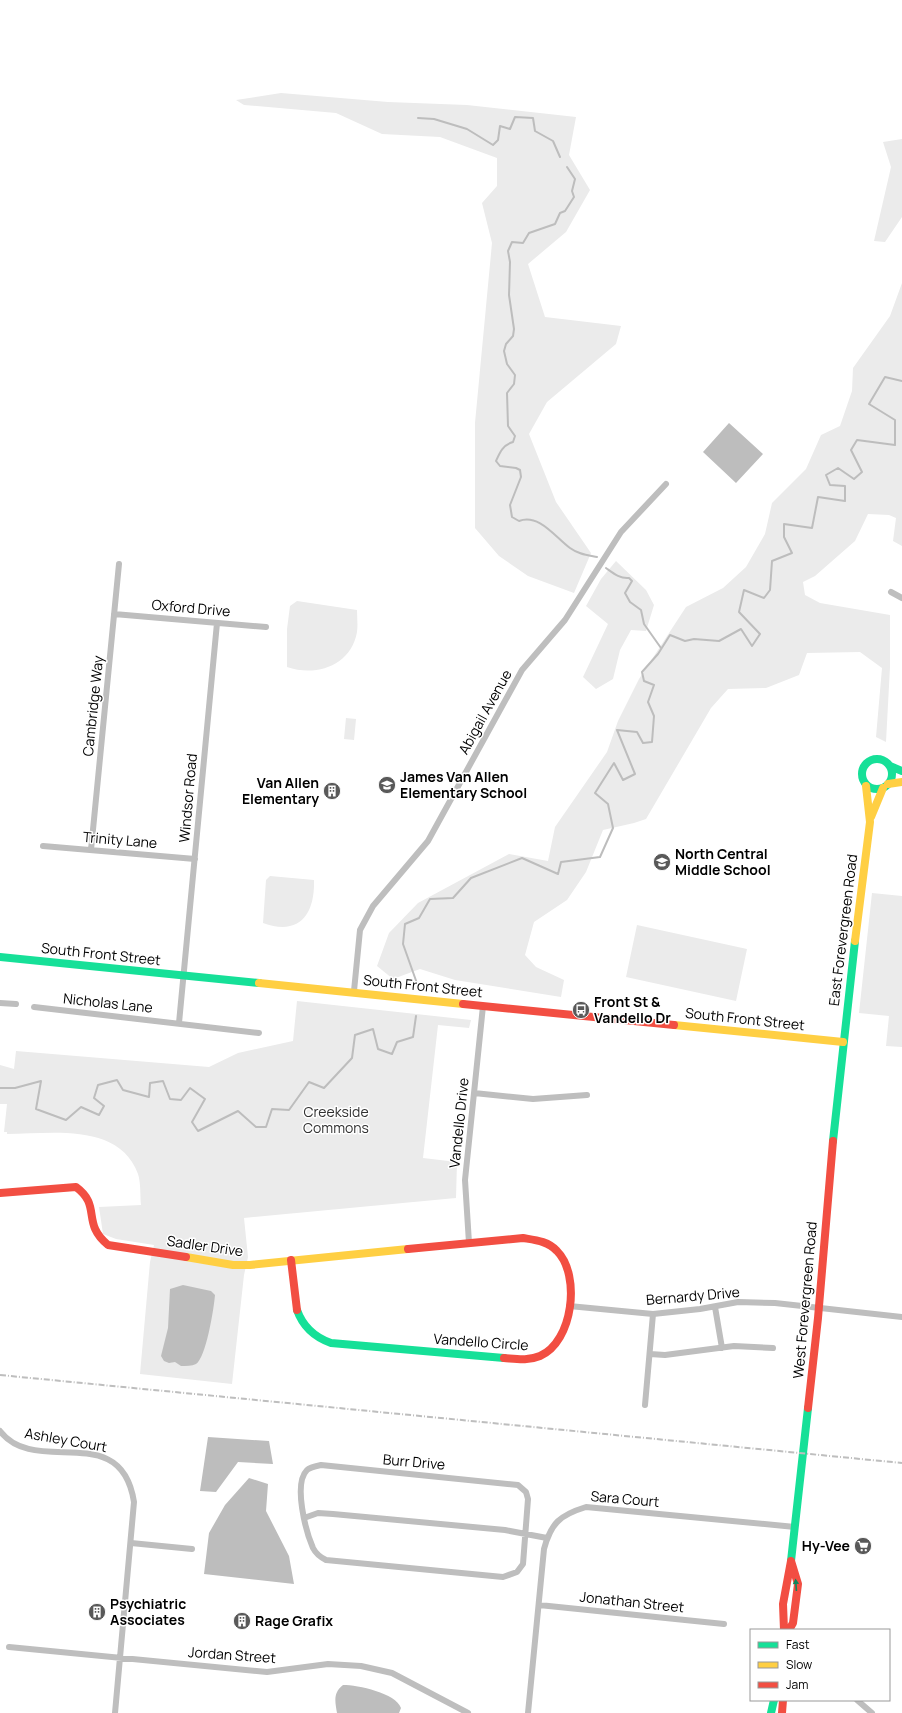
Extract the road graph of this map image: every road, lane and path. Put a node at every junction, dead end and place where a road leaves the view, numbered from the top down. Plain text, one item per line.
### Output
1 (666, 484) dead end
2 (119, 564) dead end
3 (891, 592) dead end
4 (902, 598) edge
5 (114, 614) junction
6 (217, 623) junction
7 (266, 627) dead end
8 (890, 766) junction
9 (902, 771) edge
10 (902, 782) edge
11 (866, 786) junction
12 (886, 786) junction
13 (870, 822) junction
14 (43, 846) dead end
15 (91, 850) junction
16 (195, 859) junction
17 (0, 956) edge
18 (184, 975) junction
19 (354, 991) junction
20 (0, 1003) edge
21 (16, 1004) dead end
22 (483, 1006) junction
23 (34, 1007) dead end
24 (179, 1023) junction
25 (259, 1033) dead end
26 (844, 1042) junction
27 (474, 1093) junction
28 (587, 1095) dead end
29 (0, 1193) edge
30 (469, 1243) junction
31 (291, 1260) junction
32 (570, 1306) junction
33 (715, 1306) junction
34 (819, 1309) junction
35 (653, 1314) junction
36 (902, 1317) edge
37 (722, 1348) junction
38 (773, 1348) dead end
39 (650, 1354) junction
40 (644, 1405) dead end
41 (0, 1431) edge
42 (304, 1518) junction
43 (795, 1527) junction
44 (525, 1533) junction
45 (547, 1538) junction
46 (131, 1543) junction
47 (192, 1549) dead end
48 (791, 1561) junction
49 (539, 1605) junction
50 (724, 1624) dead end
51 (784, 1629) edge
52 (790, 1629) edge
53 (9, 1647) dead end
54 (120, 1658) junction
55 (774, 1701) edge
56 (784, 1701) edge
57 (858, 1701) edge
58 (114, 1713) edge
59 (468, 1713) edge
60 (528, 1713) edge
61 (771, 1713) edge
62 (782, 1713) edge
63 (872, 1713) edge

1 - 19 street, Abigail Avenue
2 - 5 street, Cambridge Way
3 - 4 street
5 - 6 street, Oxford Drive
5 - 15 street, Cambridge Way
6 - 7 street, Oxford Drive
6 - 16 street, Windsor Road
8 - 9 street
8 - 11 street
8 - 12 street
10 - 12 street
11 - 12 street
11 - 13 street, East Forevergreen Road
12 - 13 street, East Forevergreen Road
13 - 26 street, East Forevergreen Road
14 - 15 street, Trinity Lane
15 - 16 street, Trinity Lane
16 - 18 street, Windsor Road
17 - 18 street, South Front Street
18 - 19 street, South Front Street
18 - 24 street
19 - 22 street, South Front Street
20 - 21 street
22 - 26 street, South Front Street
22 - 27 street, Vandello Drive
23 - 24 street, Nicholas Lane
24 - 25 street, Nicholas Lane
26 - 34 street, West Forevergreen Road
27 - 28 street
27 - 30 street, Vandello Drive
29 - 31 street, Sadler Drive
30 - 31 street, Sadler Drive
30 - 32 street, Vandello Circle
31 - 32 street, Vandello Circle
32 - 35 street, Bernardy Drive
33 - 34 street, Bernardy Drive
33 - 35 street, Bernardy Drive
33 - 37 street
34 - 36 street, Bernardy Drive
34 - 43 street, West Forevergreen Road
35 - 39 street
37 - 38 street
37 - 39 street
39 - 40 street
41 - 46 street, Ashley Court
42 - 44 street
42 - 44 street, Burr Drive
42 - 44 street, Burr Drive
43 - 45 street, Sara Court
43 - 48 street, West Forevergreen Road
44 - 45 street
45 - 49 street, Sara Court
46 - 47 street
46 - 54 street, Ashley Court
48 - 51 street, West Forevergreen Road
52 -> 48 street, West Forevergreen Road
49 - 50 street, Jonathan Street
49 - 60 street, Sara Court
53 - 54 street, Jordan Street
54 - 58 street, Ashley Court
54 - 59 street, Jordan Street
55 - 61 street
56 - 62 street
57 - 63 street

